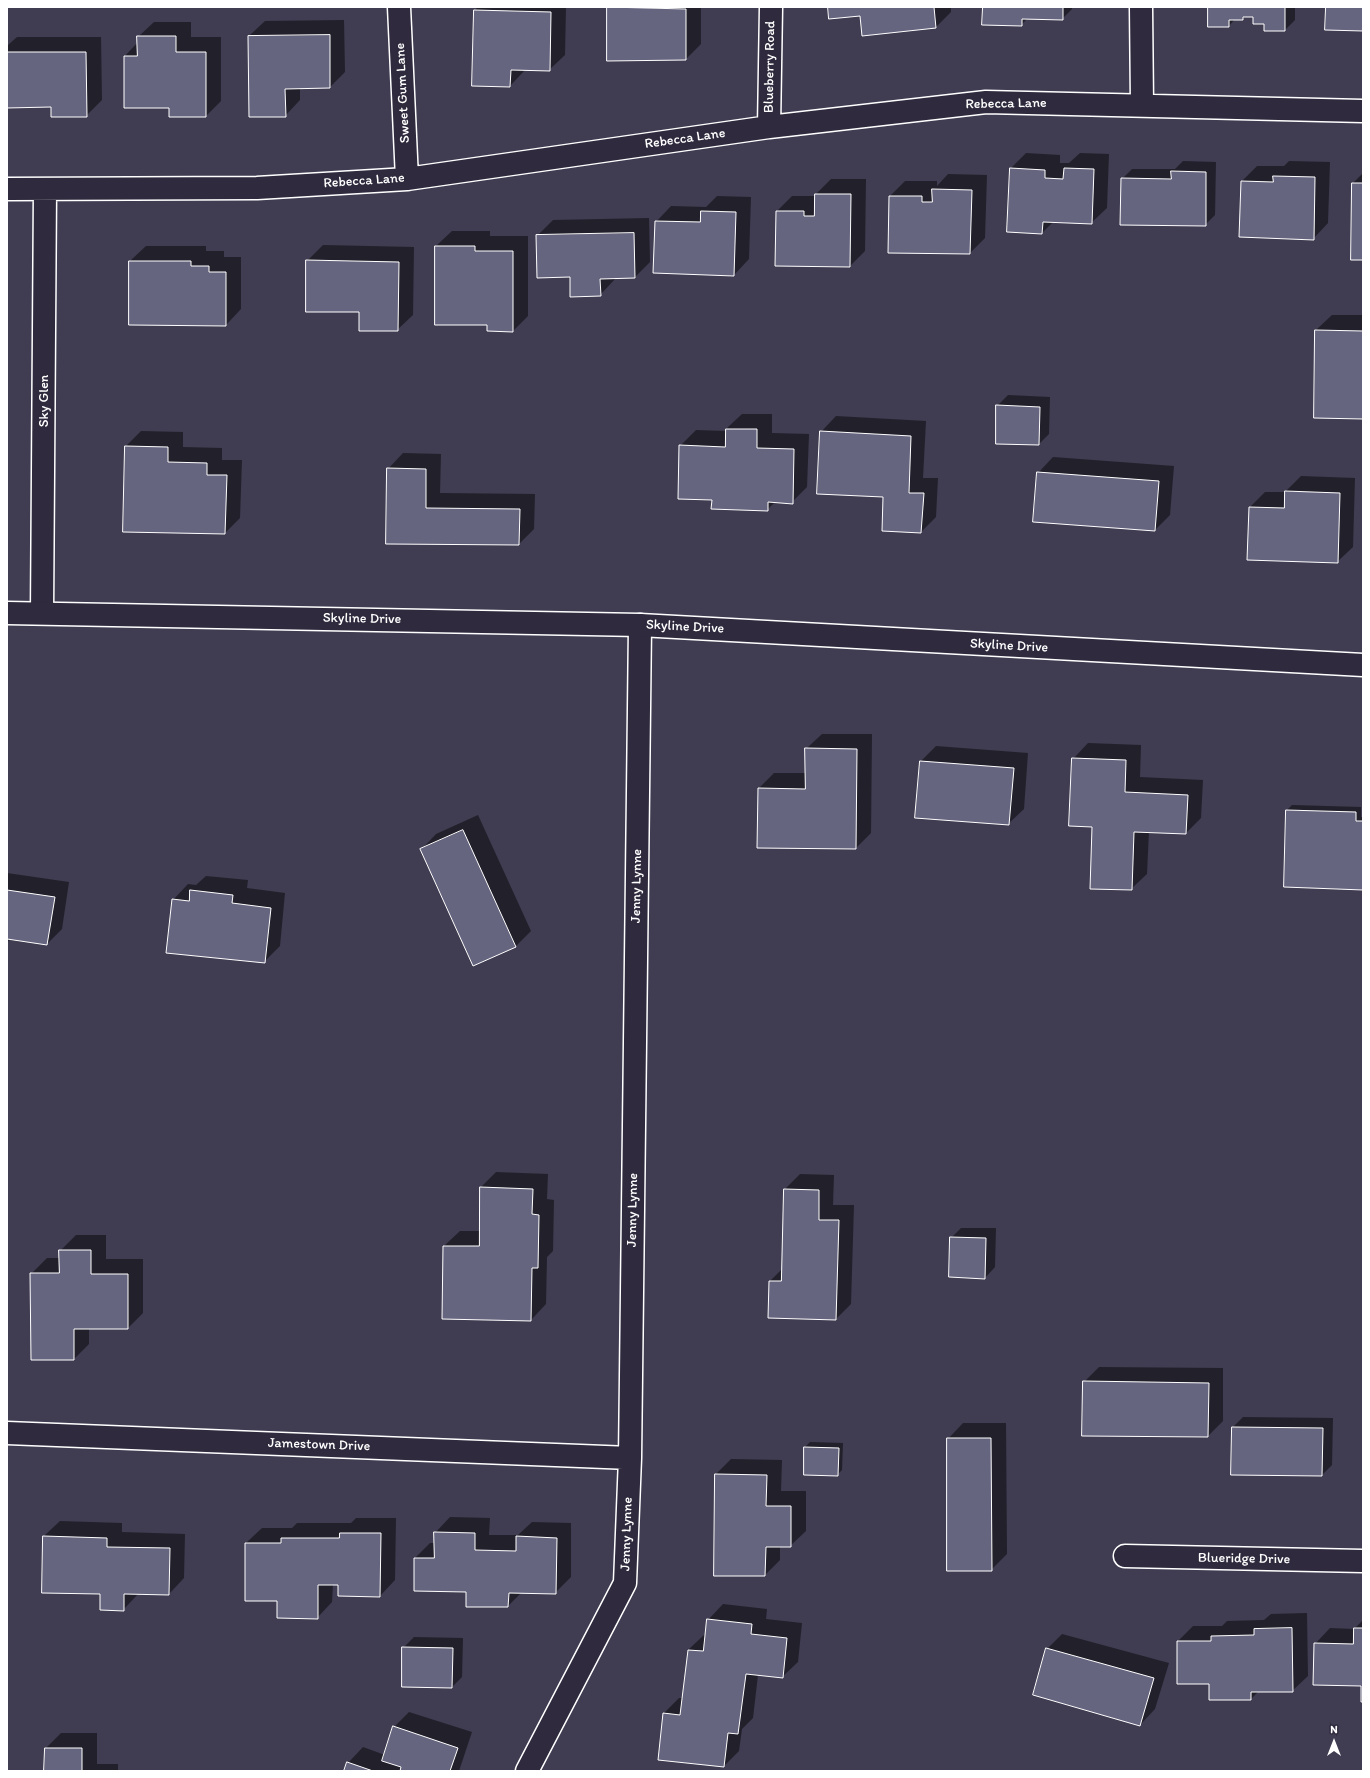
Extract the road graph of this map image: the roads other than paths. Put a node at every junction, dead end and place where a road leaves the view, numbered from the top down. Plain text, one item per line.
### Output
1 (399, 7) edge
2 (771, 7) edge
3 (1141, 7) edge
4 (1142, 105) junction
5 (1363, 111) edge
6 (769, 128) junction
7 (407, 179) junction
8 (7, 189) edge
9 (45, 189) junction
10 (7, 613) edge
11 (42, 613) junction
12 (640, 625) junction
13 (1363, 665) edge
14 (7, 1433) edge
15 (630, 1458) junction
16 (1125, 1556) dead end
17 (1363, 1562) edge
18 (527, 1771) edge

1 - 7 street, Sweet Gum Lane
2 - 6 street, Blueberry Road
3 - 4 street
4 - 5 street, Rebecca Lane
4 - 6 street, Rebecca Lane
6 - 7 street, Rebecca Lane
7 - 9 street, Rebecca Lane
8 - 9 street, Rebecca Lane
9 - 11 street, Sky Glen
10 - 11 street, Skyline Drive
11 - 12 street, Skyline Drive
12 - 13 street, Skyline Drive
12 - 15 street, Jenny Lynne
14 - 15 street, Jamestown Drive
15 - 18 street, Jenny Lynne
16 - 17 street, Blueridge Drive

